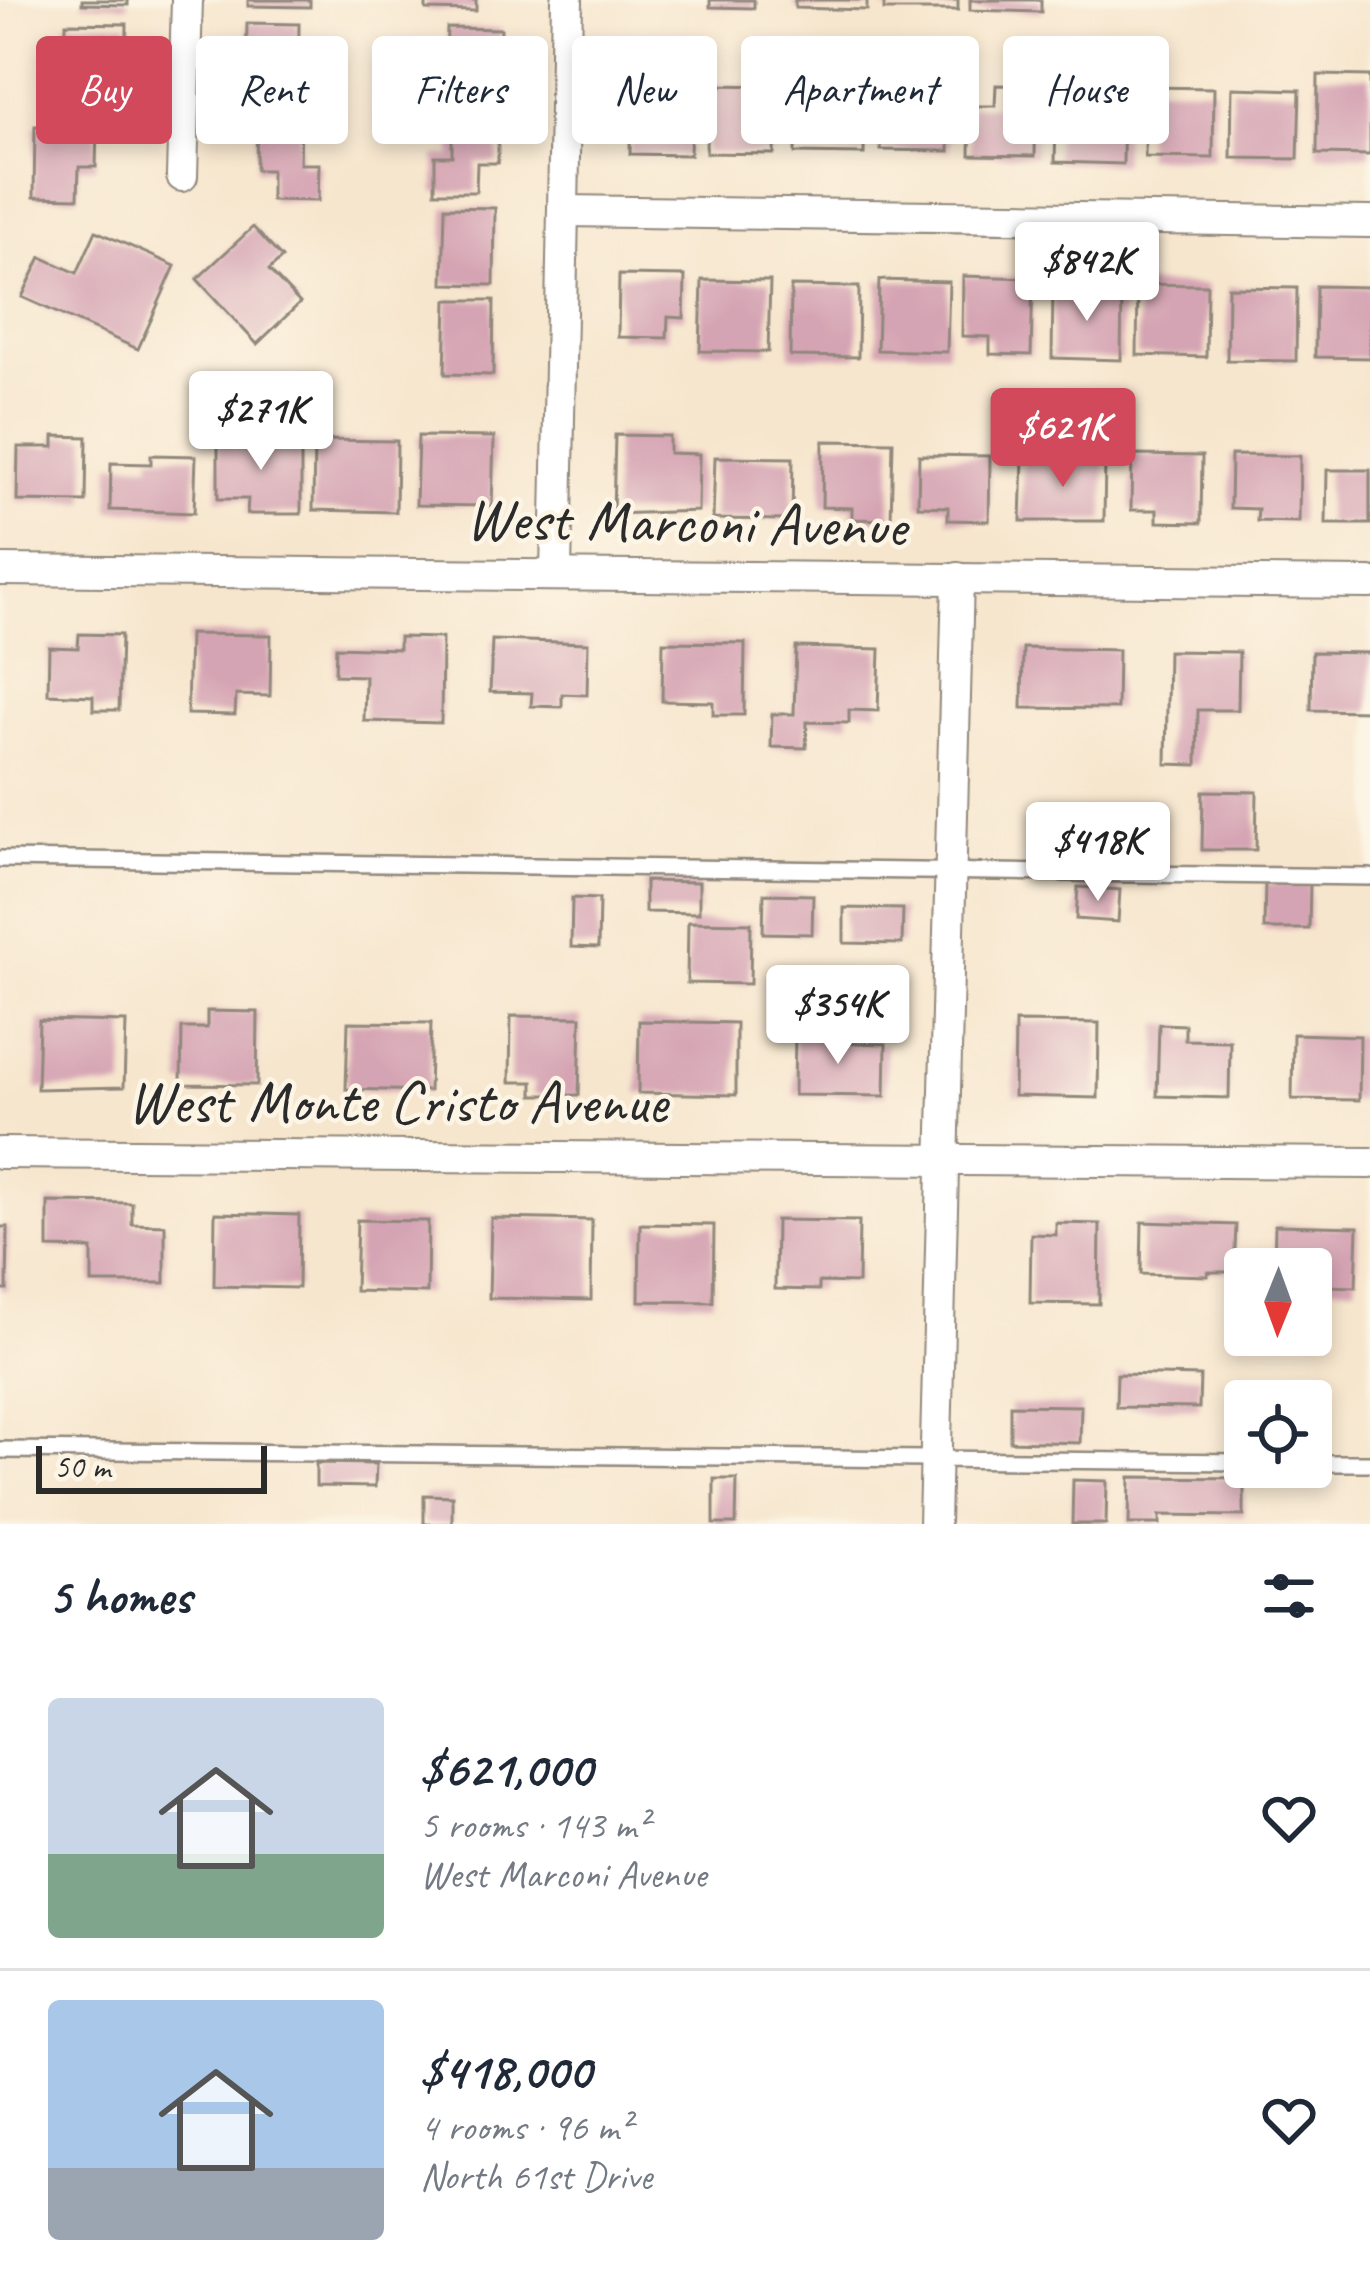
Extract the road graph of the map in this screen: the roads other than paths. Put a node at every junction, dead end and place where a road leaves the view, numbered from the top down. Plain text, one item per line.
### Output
1 (187, 0) edge
2 (567, 0) edge
3 (182, 176) dead end
4 (564, 211) junction
5 (1370, 222) edge
6 (0, 570) edge
7 (556, 574) junction
8 (958, 578) junction
9 (1370, 583) edge
10 (0, 859) edge
11 (950, 871) junction
12 (1370, 877) edge
13 (0, 1153) edge
14 (943, 1158) junction
15 (1370, 1163) edge
16 (0, 1450) edge
17 (935, 1458) junction
18 (1224, 1462) edge
19 (1332, 1462) edge
20 (1370, 1463) edge
21 (934, 1524) edge

1 - 3 street
2 - 4 street
4 - 5 street
4 - 7 street
6 - 7 street, West Marconi Avenue
7 - 8 street, West Marconi Avenue
8 - 9 street, West Marconi Avenue
8 - 11 street
10 - 11 lane
11 - 12 lane
11 - 14 street
13 - 14 street, West Monte Cristo Avenue
14 - 15 street, West Monte Cristo Avenue
14 - 17 street
16 - 17 lane
17 - 18 lane
17 - 21 street
19 - 20 lane

